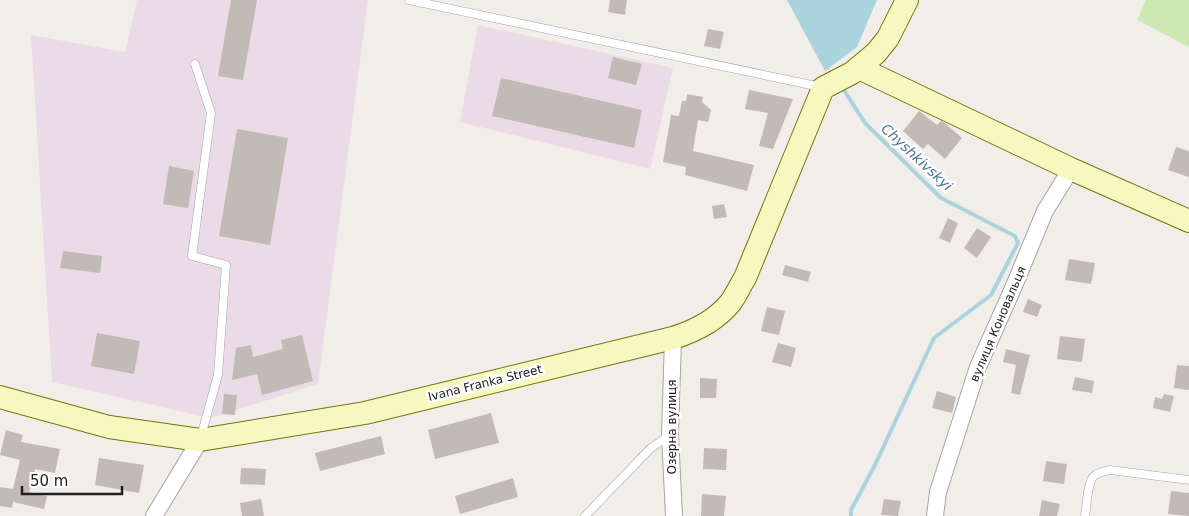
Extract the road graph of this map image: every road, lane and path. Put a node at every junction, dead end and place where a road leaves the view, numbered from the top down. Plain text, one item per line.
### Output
1 (409, 0) edge
2 (906, 0) edge
3 (195, 64) dead end
4 (841, 78) junction
5 (1071, 169) junction
6 (1188, 224) edge
7 (673, 338) junction
8 (0, 397) edge
9 (670, 435) junction
10 (200, 440) junction
11 (1189, 480) edge
12 (154, 516) edge
13 (585, 516) edge
14 (674, 516) edge
15 (935, 516) edge
16 (1086, 516) edge

1 - 4 lane
2 - 4 street
3 - 10 lane
4 - 5 street
4 - 7 street, Ivana Franka Street
5 - 6 street
5 - 15 street, вулиця Коновальця
7 - 9 street, Озерна вулиця
7 - 10 street, Ivana Franka Street
8 - 10 street, Ivana Franka Street
9 - 13 lane
9 - 14 street, Озерна вулиця
10 - 12 street
11 - 16 lane

